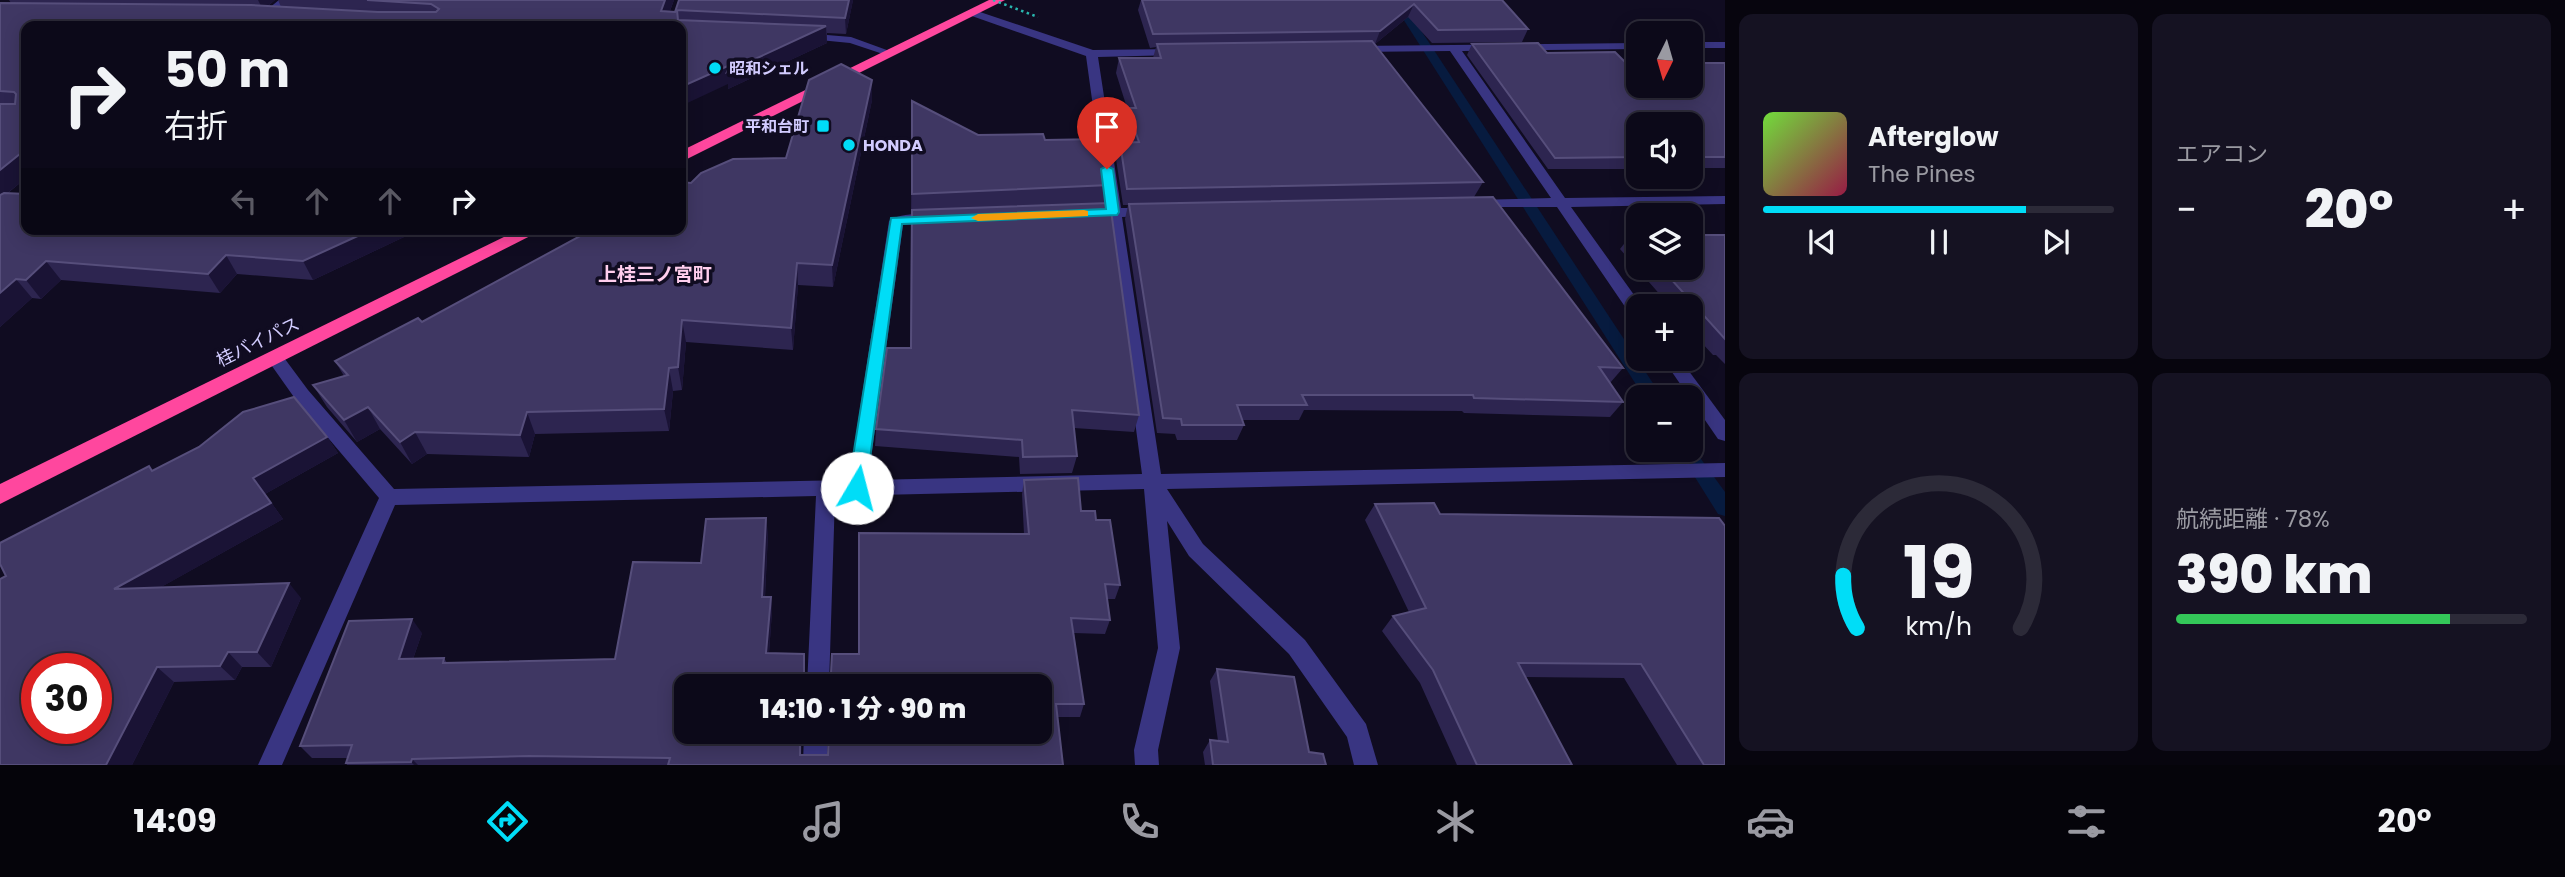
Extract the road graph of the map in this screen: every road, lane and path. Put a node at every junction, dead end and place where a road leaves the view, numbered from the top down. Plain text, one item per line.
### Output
1 (286, 0) edge
2 (996, 0) edge
3 (973, 13) junction
4 (239, 16) edge
5 (266, 16) junction
6 (279, 17) edge
7 (1038, 17) dead end
8 (259, 21) edge
9 (786, 36) edge
10 (1703, 45) edge
11 (1725, 45) edge
12 (1626, 46) edge
13 (1453, 47) junction
14 (1342, 49) edge
15 (1189, 52) edge
16 (889, 53) junction
17 (1092, 54) junction
18 (686, 154) edge
19 (1725, 200) edge
20 (1558, 201) junction
21 (1461, 204) edge
22 (1168, 211) edge
23 (1113, 212) junction
24 (1072, 214) edge
25 (950, 219) edge
26 (523, 235) edge
27 (1626, 296) edge
28 (276, 359) junction
29 (1680, 371) edge
30 (1725, 434) edge
31 (1725, 470) edge
32 (1153, 482) junction
33 (826, 488) junction
34 (857, 488) junction
35 (0, 495) edge
36 (389, 496) junction
37 (818, 674) edge
38 (816, 744) edge
39 (270, 765) edge
40 (815, 765) edge
41 (1147, 765) edge
42 (1366, 765) edge

1 - 5 street
2 - 3 highway
2 - 7 path, bridge
3 - 16 highway
3 - 17 street
4 - 5 street
5 - 6 street
5 - 8 street
9 - 16 street
10 - 11 street
12 - 13 street
13 - 14 street
13 - 20 street
15 - 17 street
16 - 18 highway
17 - 23 street
19 - 20 street
20 - 21 street
20 - 27 street
22 - 23 street
23 - 24 street
23 - 32 street
25 - 34 street
26 - 28 highway, 桂バイパス
28 - 35 highway, 桂バイパス
28 - 36 street
29 - 30 street
31 - 32 street
32 - 34 street
32 - 41 street
32 - 42 street
33 - 34 street
33 - 36 street
33 - 37 street
36 - 39 street
38 - 40 street

